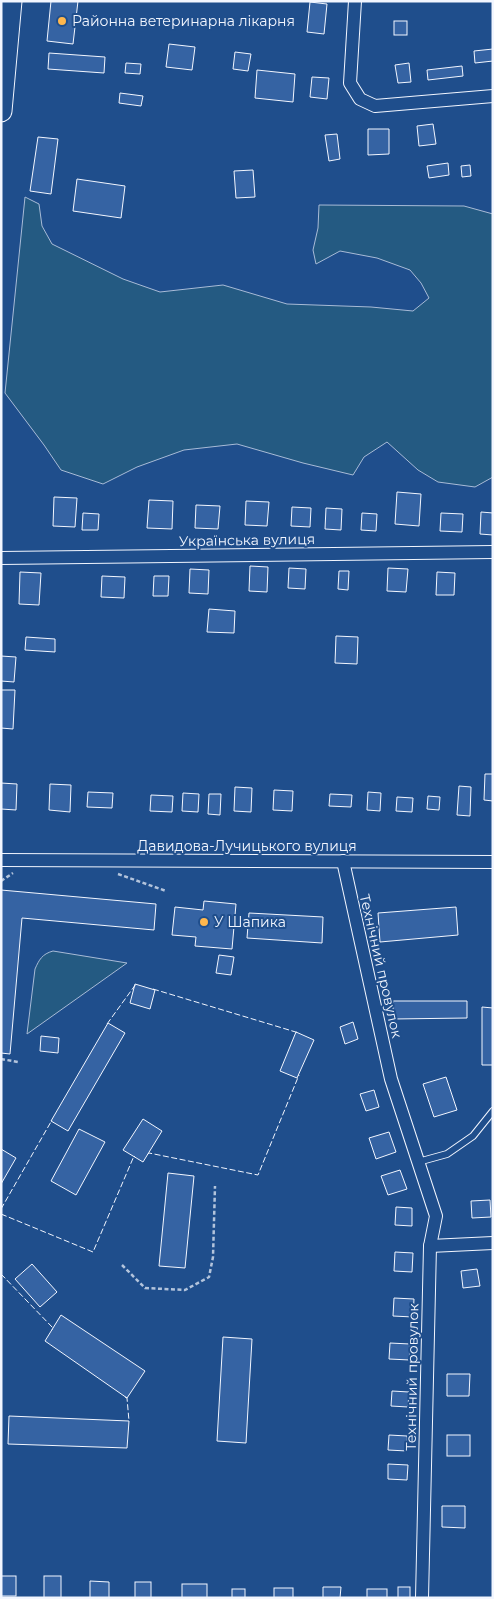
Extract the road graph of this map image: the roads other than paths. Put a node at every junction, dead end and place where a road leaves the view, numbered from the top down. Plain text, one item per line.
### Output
1 (11, 1) edge
2 (355, 1) edge
3 (493, 96) edge
4 (2, 103) edge
5 (493, 552) edge
6 (1, 558) edge
7 (1, 860) edge
8 (343, 862) junction
9 (493, 862) edge
10 (493, 1111) edge
11 (418, 1162) junction
12 (493, 1243) edge
13 (430, 1246) junction
14 (422, 1598) edge

1 - 4 main road
2 - 3 street
5 - 6 street, Українська вулиця
7 - 8 street, Давидова-Лучицького вулиця
8 - 9 street, Давидова-Лучицького вулиця
8 - 11 street, Технічний провулок
10 - 11 lane
11 - 13 street, Технічний провулок
12 - 13 street
13 - 14 street, Технічний провулок

